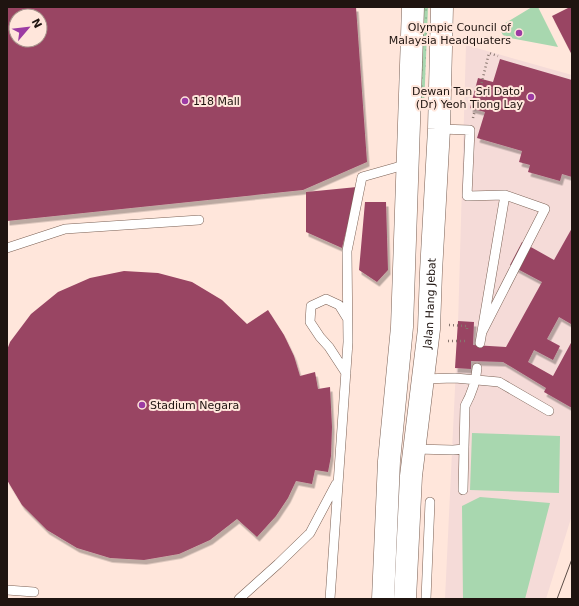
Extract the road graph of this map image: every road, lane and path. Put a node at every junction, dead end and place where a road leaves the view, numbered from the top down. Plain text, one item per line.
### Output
1 (413, 7) edge
2 (442, 7) edge
3 (498, 56) dead end
4 (439, 129) junction
5 (470, 130) junction
6 (408, 164) junction
7 (505, 196) junction
8 (199, 220) dead end
9 (7, 248) edge
10 (348, 320) junction
11 (448, 325) dead end
12 (482, 332) junction
13 (448, 341) dead end
14 (467, 341) junction
15 (480, 343) joint
16 (477, 368) dead end
17 (346, 374) junction
18 (422, 379) junction
19 (476, 380) junction
20 (549, 411) dead end
21 (415, 448) junction
22 (464, 449) junction
23 (338, 480) junction
24 (463, 490) dead end
25 (430, 502) dead end
26 (7, 590) edge
27 (34, 592) dead end
28 (239, 599) edge
29 (330, 599) edge
30 (383, 599) edge
31 (405, 599) edge
32 (426, 599) edge

1 - 6 street
2 - 4 street, Jalan Hang Jebat
3 - 5 path
4 - 5 lane
4 - 18 street, Jalan Hang Jebat
5 - 7 lane
6 - 10 lane
6 - 30 street
7 - 12 lane
7 - 12 lane
8 - 9 lane
10 - 17 lane
10 - 17 lane
11 - 14 path
12 - 15 lane
13 - 14 path
14 - 15 path
16 - 19 lane
17 - 23 lane
18 - 19 lane
18 - 21 street, Jalan Hang Jebat
19 - 20 lane
19 - 22 lane
21 - 22 lane
21 - 31 street, Jalan Hang Jebat
22 - 24 lane
23 - 28 lane
23 - 29 lane
25 - 32 lane
26 - 27 lane

